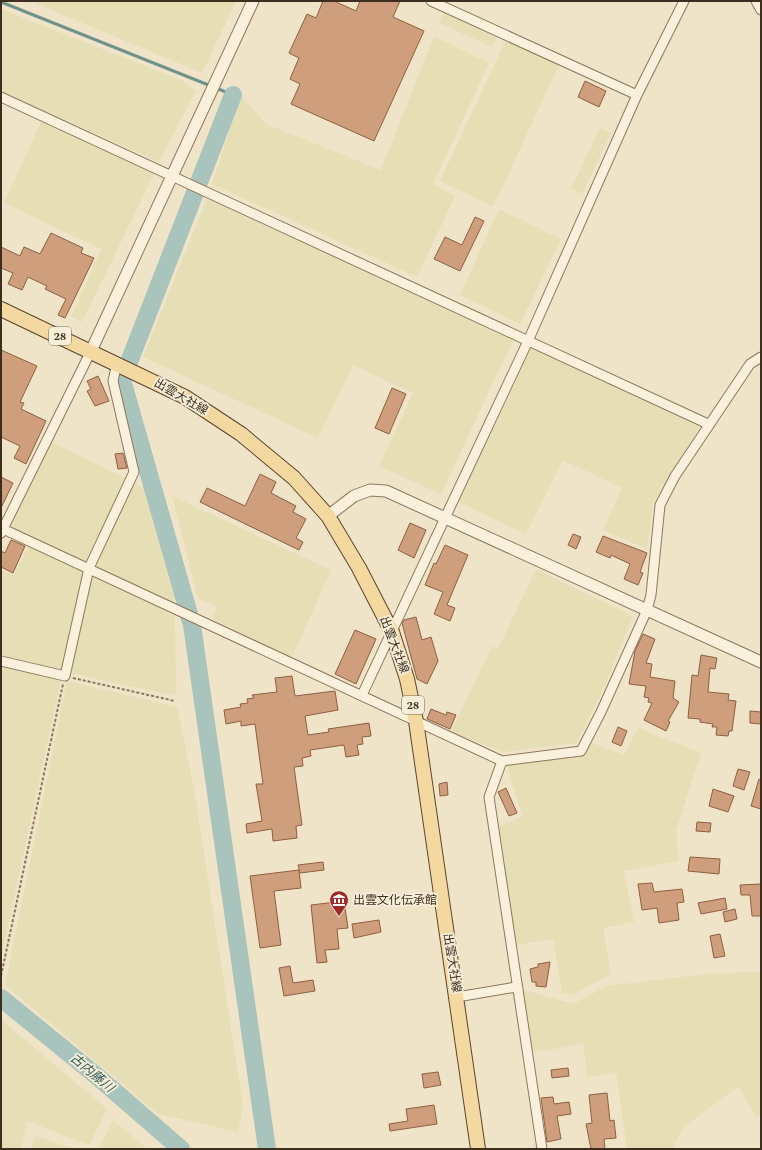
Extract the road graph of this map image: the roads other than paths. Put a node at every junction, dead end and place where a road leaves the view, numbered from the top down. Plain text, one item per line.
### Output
1 (253, 1) edge
2 (431, 1) edge
3 (684, 1) edge
4 (756, 1) edge
5 (761, 10) edge
6 (638, 95) junction
7 (1, 97) edge
8 (171, 176) junction
9 (1, 309) edge
10 (528, 340) junction
11 (91, 351) junction
12 (761, 357) edge
13 (118, 364) junction
14 (708, 424) junction
15 (328, 516) junction
16 (445, 518) junction
17 (2, 530) edge
18 (89, 568) junction
19 (647, 610) junction
20 (392, 632) junction
21 (1, 661) edge
22 (761, 662) edge
23 (362, 695) junction
24 (416, 721) junction
25 (502, 761) junction
26 (516, 987) junction
27 (457, 998) junction
28 (478, 1149) edge
29 (542, 1149) edge

1 - 8 street
2 - 6 street
3 - 6 street
4 - 5 street
6 - 10 street
7 - 8 street
8 - 10 street
8 - 11 street
9 - 11 main road, 出雲大社線 / 28
10 - 14 street
10 - 16 street
11 - 13 main road, 出雲大社線 / 28
11 - 17 street
12 - 14 street
13 - 15 main road, 出雲大社線 / 28
13 - 18 street
14 - 19 street
15 - 16 street
15 - 20 main road, 出雲大社線 / 28
16 - 19 street
16 - 20 street
17 - 18 street
18 - 21 street
18 - 23 street
19 - 22 street
19 - 25 street
20 - 23 street
20 - 24 main road, 出雲大社線 / 28
23 - 24 street
24 - 25 street
24 - 27 main road, 出雲大社線 / 28
25 - 26 street
26 - 27 street
26 - 29 street
27 - 28 main road, 出雲大社線 / 28

